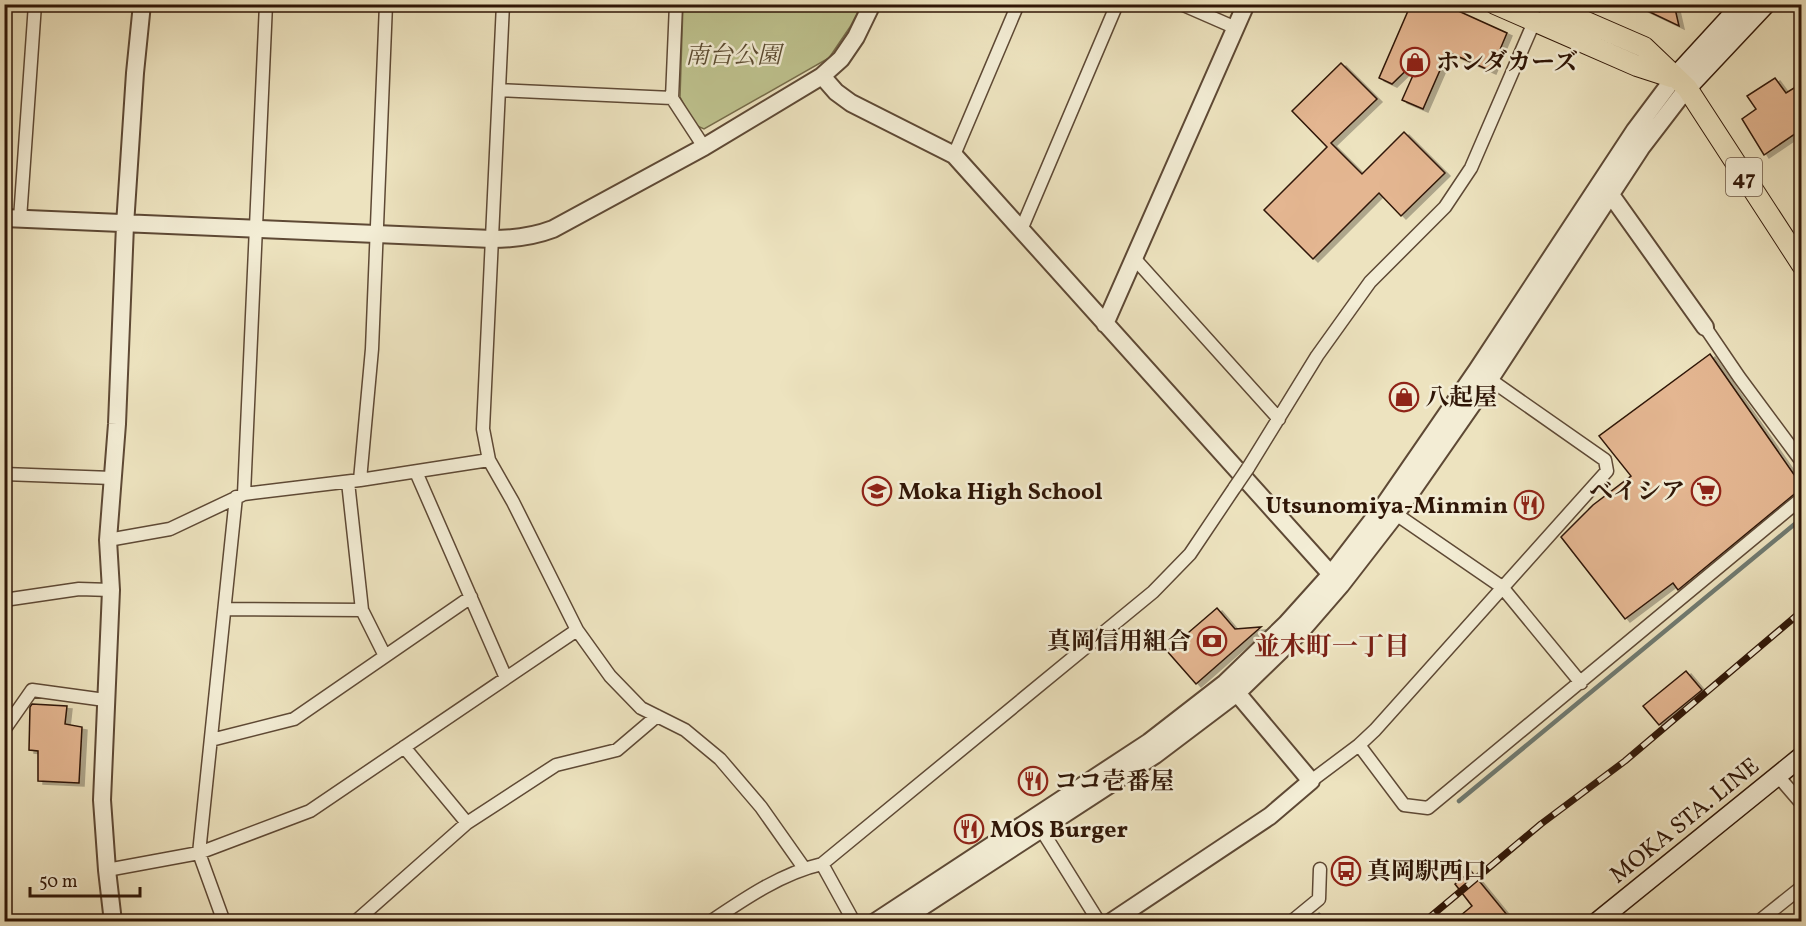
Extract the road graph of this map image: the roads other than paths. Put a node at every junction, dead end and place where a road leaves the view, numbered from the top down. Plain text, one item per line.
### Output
1 (35, 4) edge
2 (142, 4) edge
3 (266, 4) edge
4 (386, 4) edge
5 (503, 4) edge
6 (676, 4) edge
7 (872, 4) edge
8 (1018, 4) edge
9 (1117, 4) edge
10 (1181, 4) edge
11 (1246, 4) edge
12 (1495, 4) edge
13 (1545, 4) edge
14 (1742, 4) edge
15 (1766, 4) edge
16 (1534, 22) junction
17 (1236, 28) junction
18 (822, 76) junction
19 (1680, 83) junction
20 (499, 90) junction
21 (672, 98) junction
22 (704, 147) junction
23 (954, 154) junction
24 (1611, 195) junction
25 (12, 218) edge
26 (125, 225) junction
27 (255, 230) junction
28 (1021, 230) junction
29 (376, 234) junction
30 (492, 239) junction
31 (1134, 258) junction
32 (1802, 265) edge
33 (1106, 324) junction
34 (1705, 327) joint
35 (1484, 375) junction
36 (1278, 419) junction
37 (489, 460) junction
38 (1802, 462) edge
39 (416, 472) junction
40 (4, 474) edge
41 (112, 478) junction
42 (354, 481) junction
43 (240, 496) junction
44 (1802, 498) edge
45 (1390, 510) junction
46 (108, 540) junction
47 (1336, 580) junction
48 (1502, 587) junction
49 (111, 590) junction
50 (471, 597) junction
51 (4, 600) edge
52 (225, 609) junction
53 (362, 610) junction
54 (577, 630) junction
55 (385, 656) junction
56 (506, 678) junction
57 (1581, 683) junction
58 (1231, 688) junction
59 (105, 700) junction
60 (657, 716) junction
61 (4, 730) edge
62 (211, 740) junction
63 (1359, 746) junction
64 (404, 747) junction
65 (1802, 756) edge
66 (1777, 775) junction
67 (1311, 781) junction
68 (1802, 804) edge
69 (467, 823) junction
70 (1041, 829) junction
71 (199, 853) junction
72 (822, 864) junction
73 (804, 868) junction
74 (1320, 869) dead end
75 (107, 870) junction
76 (1802, 889) edge
77 (113, 921) edge
78 (224, 921) edge
79 (355, 921) edge
80 (710, 921) edge
81 (854, 921) edge
82 (875, 921) edge
83 (899, 921) edge
84 (1099, 921) edge
85 (1111, 921) edge
86 (1290, 921) edge
87 (1597, 921) edge
88 (1758, 921) edge

1 - 25 street
2 - 26 street
3 - 27 street
4 - 29 street
5 - 20 street
6 - 21 street
7 - 18 street
8 - 23 street
9 - 28 street
10 - 17 street
11 - 17 street
12 - 16 main road
13 - 19 main road, 47
14 - 19 main road
15 - 19 main road
16 - 19 main road
16 - 36 street
17 - 31 street
18 - 22 street
18 - 23 street
19 - 24 street
19 - 32 main road, 47
19 - 35 street
20 - 21 street
20 - 30 street
21 - 22 street
22 - 30 street
23 - 28 street
24 - 34 street
24 - 35 street
25 - 26 street
26 - 27 street
26 - 41 street
27 - 29 street
27 - 43 street
28 - 33 street
29 - 30 street
29 - 42 street
30 - 37 street
31 - 33 street
31 - 36 street
33 - 47 street
34 - 38 street
35 - 45 street
35 - 48 street
36 - 72 street, bridge
37 - 39 street
37 - 54 street
39 - 42 street
39 - 50 street
40 - 41 street
41 - 46 street
42 - 43 street
42 - 53 street
43 - 46 street
43 - 52 street
44 - 57 street
45 - 47 street
45 - 48 street
46 - 49 street
47 - 58 street
48 - 57 street
48 - 63 street
49 - 51 street
49 - 59 street
50 - 55 street
50 - 56 street
52 - 53 street
52 - 62 street
53 - 55 street
54 - 56 street
54 - 60 street
55 - 62 street
56 - 64 street
57 - 63 street
58 - 67 street
58 - 70 street
58 - 82 street
59 - 61 street
59 - 75 street
60 - 69 street
60 - 73 street
62 - 71 street
63 - 67 street
64 - 69 street
64 - 71 street
65 - 66 main road, MOKA STA. LINE
66 - 68 street
66 - 87 main road, MOKA STA. LINE
67 - 85 street
69 - 79 street
70 - 83 street
70 - 84 street
71 - 75 street
71 - 78 street
72 - 73 street
72 - 81 street
73 - 80 street
74 - 86 street
75 - 77 street
76 - 88 street

